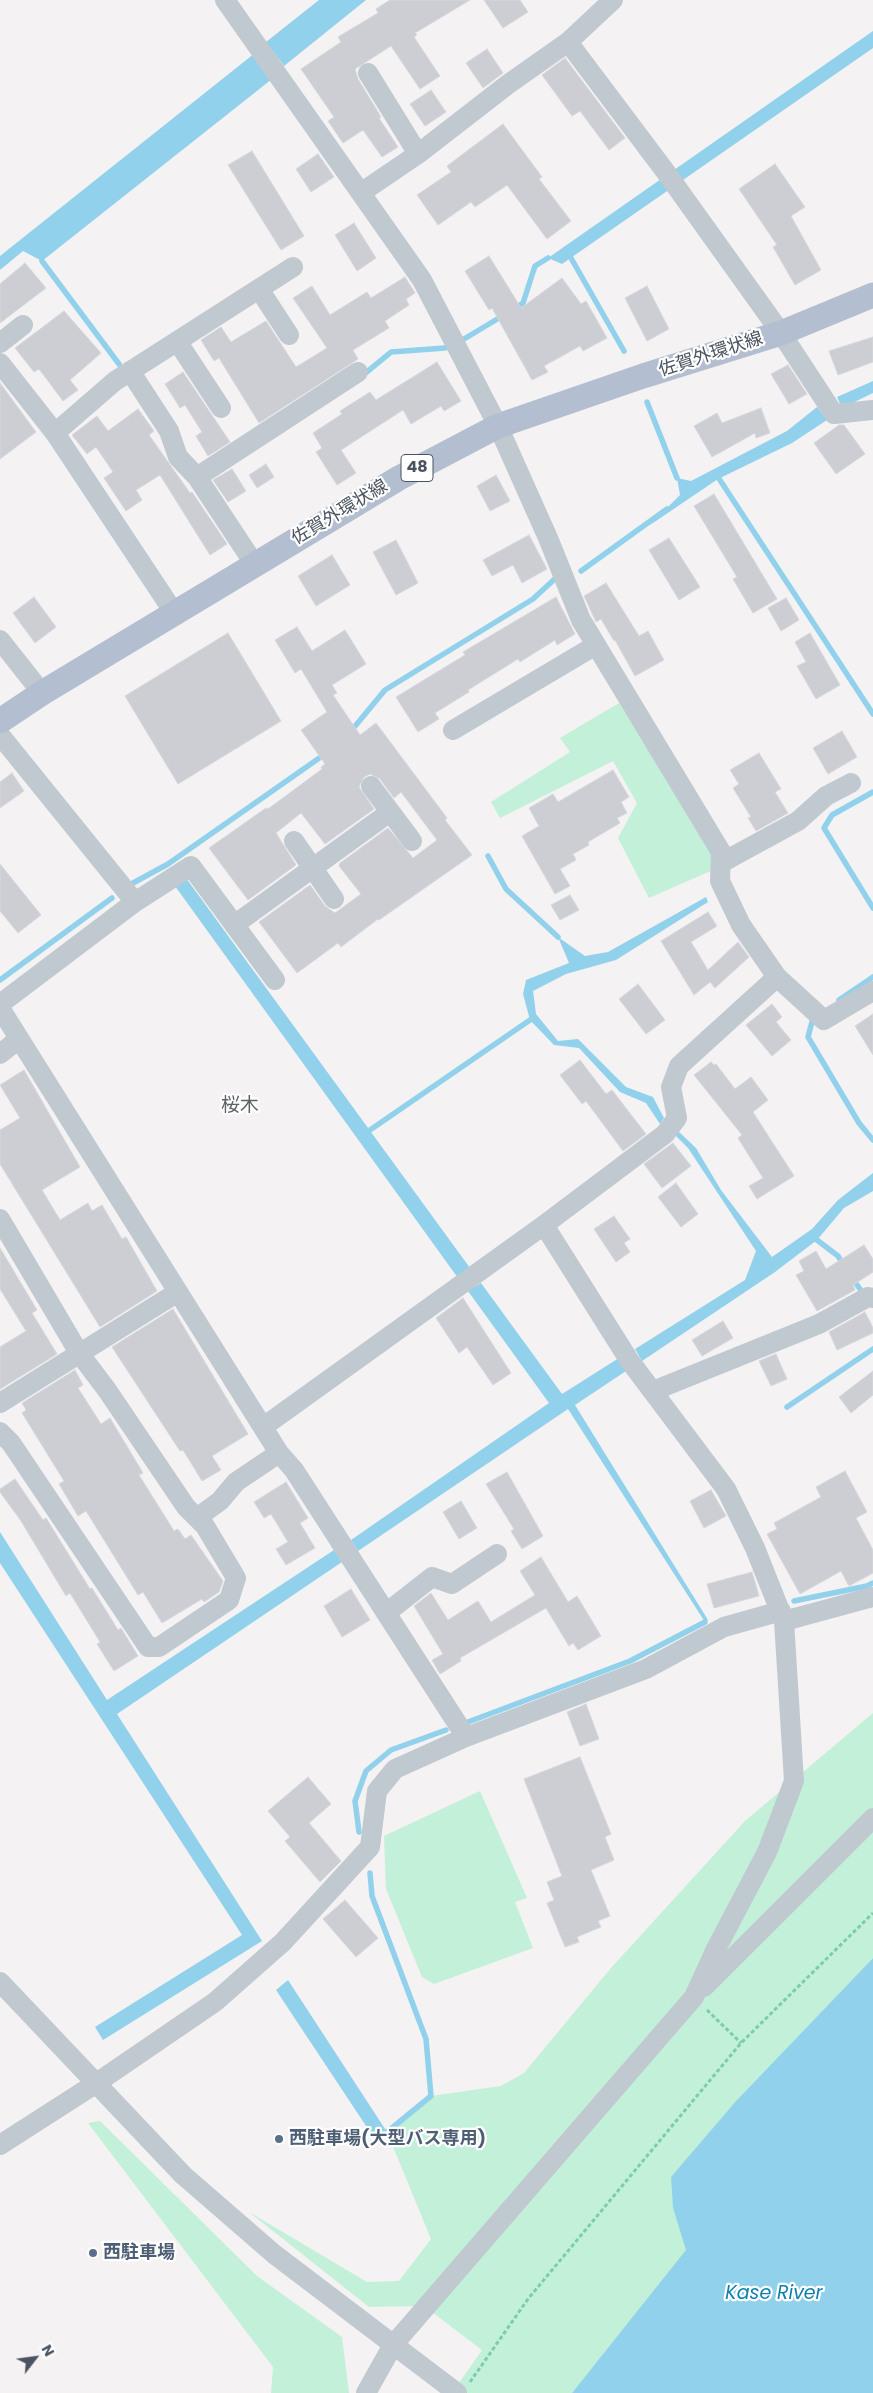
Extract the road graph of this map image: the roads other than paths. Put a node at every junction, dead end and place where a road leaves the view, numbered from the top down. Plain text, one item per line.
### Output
1 (225, 0) edge
2 (613, 0) edge
3 (568, 42) junction
4 (368, 72) dead end
5 (418, 154) junction
6 (362, 192) junction
7 (293, 267) dead end
8 (259, 289) junction
9 (873, 295) edge
10 (23, 325) dead end
11 (781, 333) junction
12 (289, 335) dead end
13 (178, 341) junction
14 (0, 343) edge
15 (0, 363) edge
16 (130, 372) junction
17 (358, 372) dead end
18 (221, 408) dead end
19 (873, 410) edge
20 (498, 426) junction
21 (56, 433) junction
22 (197, 477) junction
23 (255, 565) junction
24 (175, 614) junction
25 (0, 640) edge
26 (596, 645) junction
27 (42, 693) junction
28 (0, 721) edge
29 (453, 730) dead end
30 (0, 735) edge
31 (851, 783) dead end
32 (371, 786) dead end
33 (390, 812) junction
34 (294, 841) dead end
35 (412, 842) dead end
36 (721, 863) junction
37 (312, 868) junction
38 (334, 899) dead end
39 (135, 902) junction
40 (234, 925) junction
41 (777, 977) junction
42 (275, 980) dead end
43 (873, 991) edge
44 (0, 1004) edge
45 (0, 1008) edge
46 (19, 1039) junction
47 (0, 1054) edge
48 (0, 1219) edge
49 (544, 1225) junction
50 (178, 1292) junction
51 (873, 1298) edge
52 (79, 1353) junction
53 (653, 1391) junction
54 (0, 1403) edge
55 (263, 1427) junction
56 (0, 1432) edge
57 (279, 1453) junction
58 (198, 1517) junction
59 (497, 1554) dead end
60 (873, 1597) edge
61 (386, 1612) junction
62 (783, 1616) junction
63 (466, 1737) junction
64 (873, 1818) edge
65 (0, 1982) edge
66 (694, 1997) junction
67 (95, 2084) junction
68 (0, 2145) edge
69 (393, 2345) junction
70 (463, 2389) edge
71 (366, 2393) edge

1 - 6 street
2 - 3 street
3 - 5 street
3 - 11 street
4 - 5 street
5 - 6 street
6 - 20 street
7 - 8 street
8 - 12 street
8 - 13 street
9 - 11 main road, 佐賀外環状線 / 48
10 - 14 street
11 - 19 street
11 - 20 main road, 佐賀外環状線 / 48
13 - 16 street
13 - 18 street
15 - 21 street
16 - 21 street
16 - 22 street
17 - 22 street
20 - 23 main road, 佐賀外環状線 / 48
20 - 26 street
21 - 24 street
22 - 23 street
23 - 24 main road, 佐賀外環状線 / 48
24 - 27 main road, 佐賀外環状線 / 48
25 - 27 street
26 - 29 street
26 - 36 street
27 - 28 main road, 佐賀外環状線 / 48
30 - 39 street
31 - 36 street
32 - 33 street
33 - 35 street
33 - 37 street
34 - 37 street
36 - 41 street
37 - 38 street
37 - 40 street
39 - 40 street
39 - 44 street
40 - 42 street
41 - 43 street
41 - 49 street
45 - 46 street
46 - 47 street
46 - 50 street
48 - 52 street
49 - 53 street
49 - 55 street
50 - 52 street
50 - 55 street
51 - 53 street
52 - 54 street
52 - 58 street
53 - 62 street
55 - 57 street
56 - 58 street
57 - 58 street
57 - 61 street
59 - 61 street
60 - 62 street
61 - 63 street
62 - 63 street
62 - 66 street
63 - 67 street
64 - 66 street
65 - 67 street
66 - 69 street
67 - 68 street
67 - 69 street
69 - 70 street
69 - 71 street

